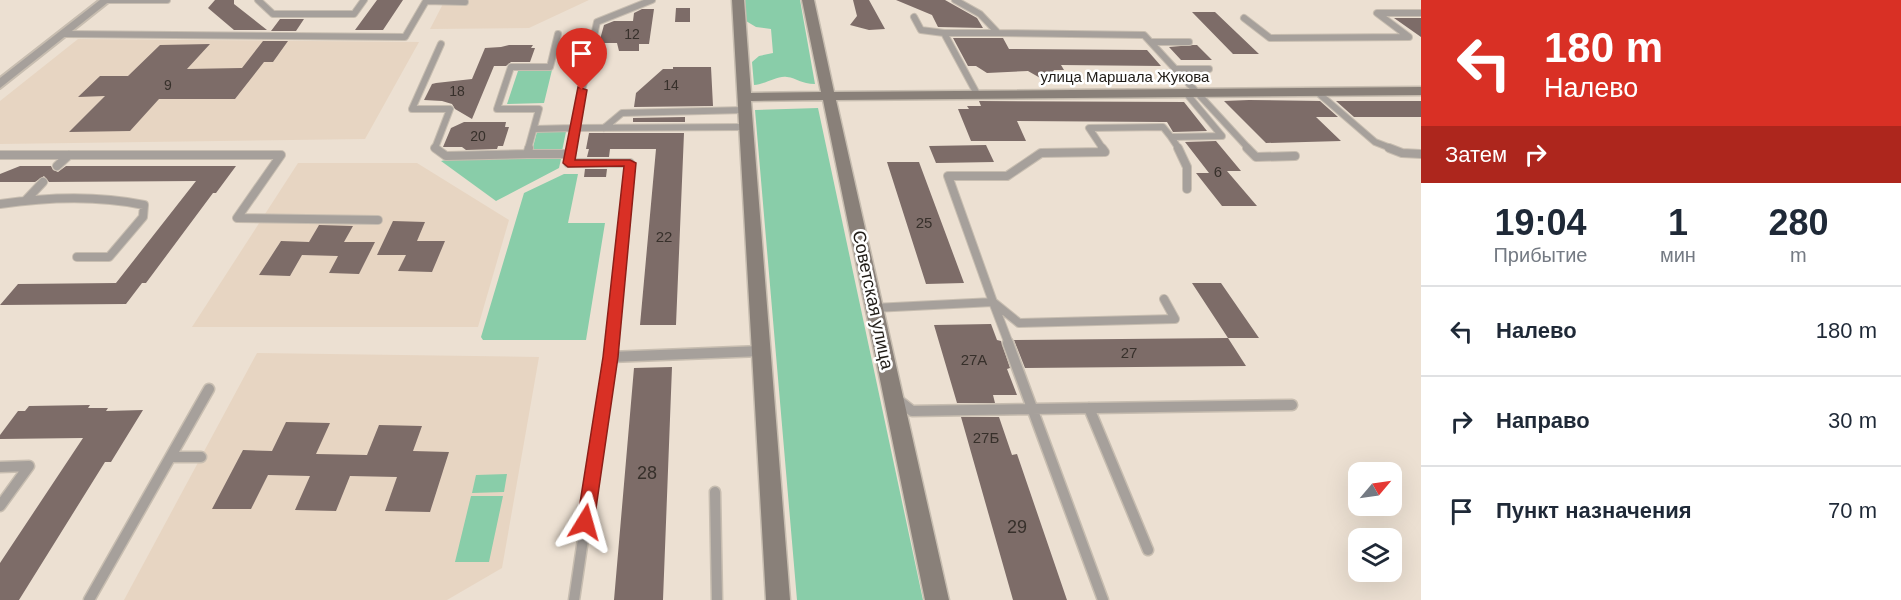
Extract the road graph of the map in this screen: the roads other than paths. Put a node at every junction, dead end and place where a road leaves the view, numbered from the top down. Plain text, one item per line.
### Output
1 (106, 0) edge
2 (167, 0) edge
3 (258, 0) edge
4 (364, 0) edge
5 (652, 0) edge
6 (738, 0) edge
7 (808, 0) edge
8 (955, 0) edge
9 (465, 2) dead end
10 (1421, 14) edge
11 (914, 17) dead end
12 (1244, 18) dead end
13 (944, 33) junction
14 (998, 33) junction
15 (64, 34) junction
16 (558, 34) dead end
17 (1151, 42) junction
18 (1190, 42) dead end
19 (441, 44) dead end
20 (1175, 69) junction
21 (1209, 69) dead end
22 (0, 84) edge
23 (1421, 91) edge
24 (1317, 92) junction
25 (1192, 93) junction
26 (977, 94) junction
27 (828, 95) junction
28 (745, 111) junction
29 (574, 128) junction
30 (603, 128) junction
31 (534, 129) junction
32 (1172, 137) junction
33 (527, 154) junction
34 (570, 154) junction
35 (1421, 154) edge
36 (0, 155) edge
37 (69, 155) junction
38 (1295, 156) dead end
39 (57, 166) dead end
40 (43, 182) dead end
41 (1187, 189) dead end
42 (26, 200) junction
43 (0, 204) edge
44 (378, 220) dead end
45 (77, 257) dead end
46 (1164, 299) dead end
47 (993, 302) junction
48 (874, 308) junction
49 (762, 351) junction
50 (610, 357) junction
51 (209, 389) dead end
52 (893, 396) junction
53 (1292, 405) dead end
54 (1034, 408) junction
55 (1089, 408) junction
56 (171, 457) junction
57 (201, 457) dead end
58 (0, 467) edge
59 (715, 492) dead end
60 (0, 506) edge
61 (1148, 550) dead end
62 (89, 600) edge
63 (574, 600) edge
64 (717, 600) edge
65 (778, 600) edge
66 (937, 600) edge
67 (1103, 600) edge

1 - 2 lane
1 - 15 street
3 - 4 lane
5 - 29 lane
6 - 28 street
7 - 27 street, Советская улица
8 - 14 lane
9 - 15 lane
10 - 12 lane
11 - 13 lane
13 - 14 lane
13 - 26 lane
14 - 17 lane
15 - 22 street
16 - 31 lane
17 - 18 lane
17 - 20 lane
19 - 33 lane
20 - 21 lane
20 - 25 lane
23 - 24 street, улица Маршала Жукова
24 - 25 street, улица Маршала Жукова
24 - 35 lane
25 - 26 street, улица Маршала Жукова
25 - 32 lane
25 - 38 lane
26 - 27 street, улица Маршала Жукова
27 - 28 street, улица Маршала Жукова
27 - 48 street, Советская улица
28 - 30 lane
28 - 30 lane
28 - 49 street
29 - 30 lane
29 - 31 lane
29 - 34 lane
31 - 33 lane
32 - 41 lane
32 - 47 lane
33 - 34 lane
34 - 50 lane
36 - 37 lane
37 - 39 lane
37 - 44 lane
40 - 42 lane
42 - 43 lane
42 - 45 lane
46 - 47 lane
47 - 48 lane
47 - 54 lane
48 - 52 street, Советская улица
49 - 50 lane
49 - 65 street
50 - 63 lane
51 - 56 lane
52 - 54 lane
52 - 66 street, Советская улица
53 - 55 lane
54 - 55 lane
54 - 67 lane
55 - 61 lane
56 - 57 lane
56 - 62 lane
58 - 60 lane
59 - 64 lane

